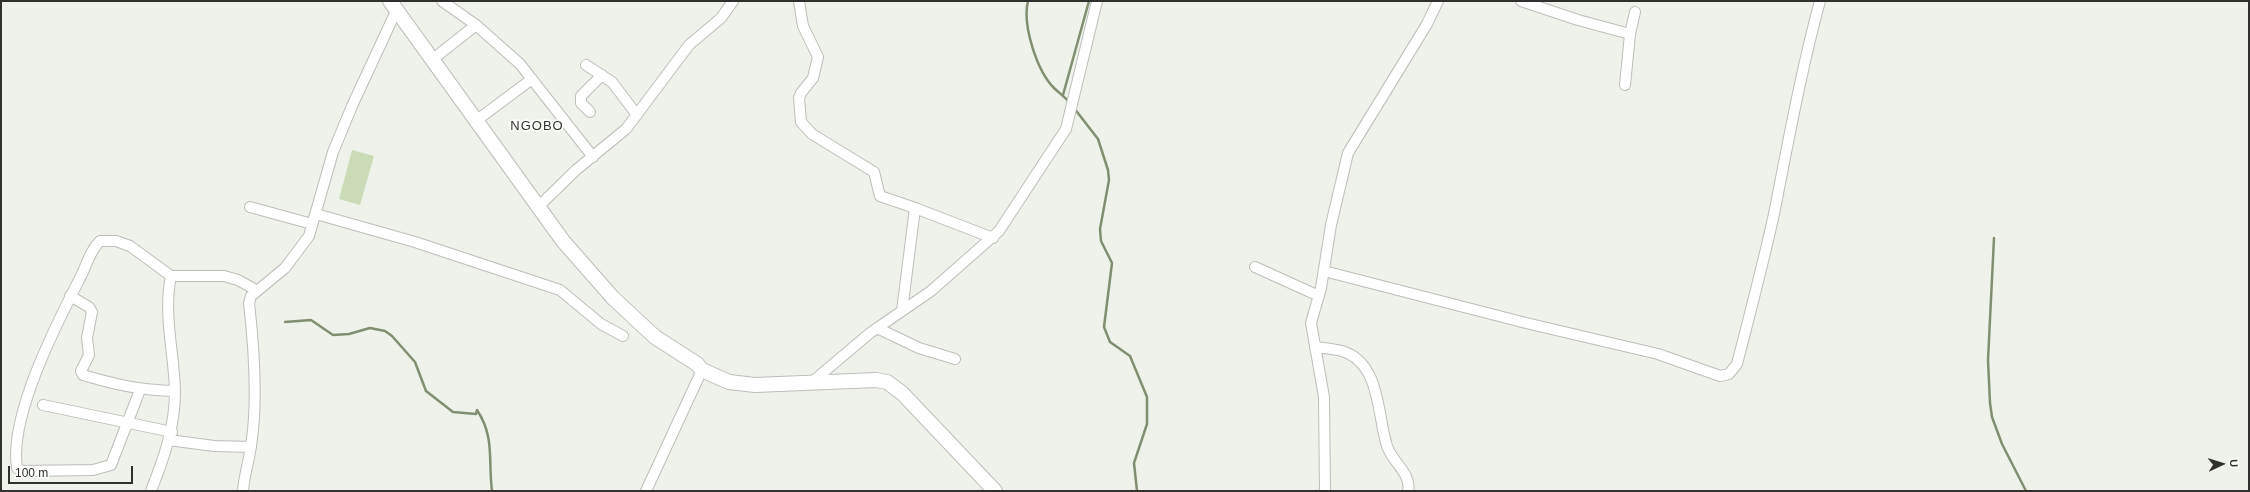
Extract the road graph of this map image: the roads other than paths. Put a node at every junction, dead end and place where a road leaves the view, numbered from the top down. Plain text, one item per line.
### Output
1 (442, 1) edge
2 (733, 1) edge
3 (799, 1) edge
4 (1097, 1) edge
5 (1438, 1) edge
6 (1521, 1) edge
7 (1820, 1) edge
8 (394, 5) edge
9 (1635, 12) dead end
10 (476, 25) junction
11 (1630, 34) junction
12 (433, 59) junction
13 (586, 65) dead end
14 (602, 75) junction
15 (532, 79) junction
16 (1625, 85) dead end
17 (590, 112) dead end
18 (637, 115) junction
19 (477, 120) junction
20 (593, 158) junction
21 (539, 206) junction
22 (250, 207) dead end
23 (915, 208) junction
24 (314, 219) junction
25 (993, 238) junction
26 (1255, 267) dead end
27 (1324, 271) junction
28 (171, 276) junction
29 (256, 290) junction
30 (70, 296) junction
31 (1319, 296) junction
32 (902, 311) junction
33 (877, 328) junction
34 (623, 336) dead end
35 (1315, 347) junction
36 (955, 359) dead end
37 (702, 370) junction
38 (812, 382) junction
39 (140, 390) junction
40 (175, 391) junction
41 (43, 405) dead end
42 (128, 423) junction
43 (171, 436) junction
44 (251, 447) junction
45 (151, 491) edge
46 (243, 491) edge
47 (646, 491) edge
48 (995, 491) edge
49 (1325, 491) edge
50 (1408, 491) edge

1 - 10 street
2 - 18 street
3 - 23 street
4 - 25 street
5 - 27 street
6 - 11 street
7 - 27 street
8 - 12 main road
8 - 24 street
9 - 11 street
10 - 12 street
10 - 15 street
11 - 16 street
12 - 19 main road
13 - 14 street
14 - 17 street
14 - 18 street
15 - 19 street
15 - 20 street
18 - 20 street
19 - 21 main road
20 - 21 street
21 - 37 main road
22 - 24 street
23 - 25 street
23 - 32 street
24 - 29 street
24 - 34 street
25 - 32 street
26 - 31 street
27 - 31 street
28 - 29 street
28 - 30 street
28 - 40 street
29 - 44 street
30 - 39 street
30 - 42 street
31 - 35 street
32 - 33 street
33 - 36 street
33 - 38 street
35 - 49 street
35 - 50 street
37 - 38 main road
37 - 47 street
38 - 48 main road
39 - 40 street
39 - 42 street
40 - 43 street
41 - 42 street
42 - 43 street
43 - 44 street
43 - 45 street
44 - 46 street

